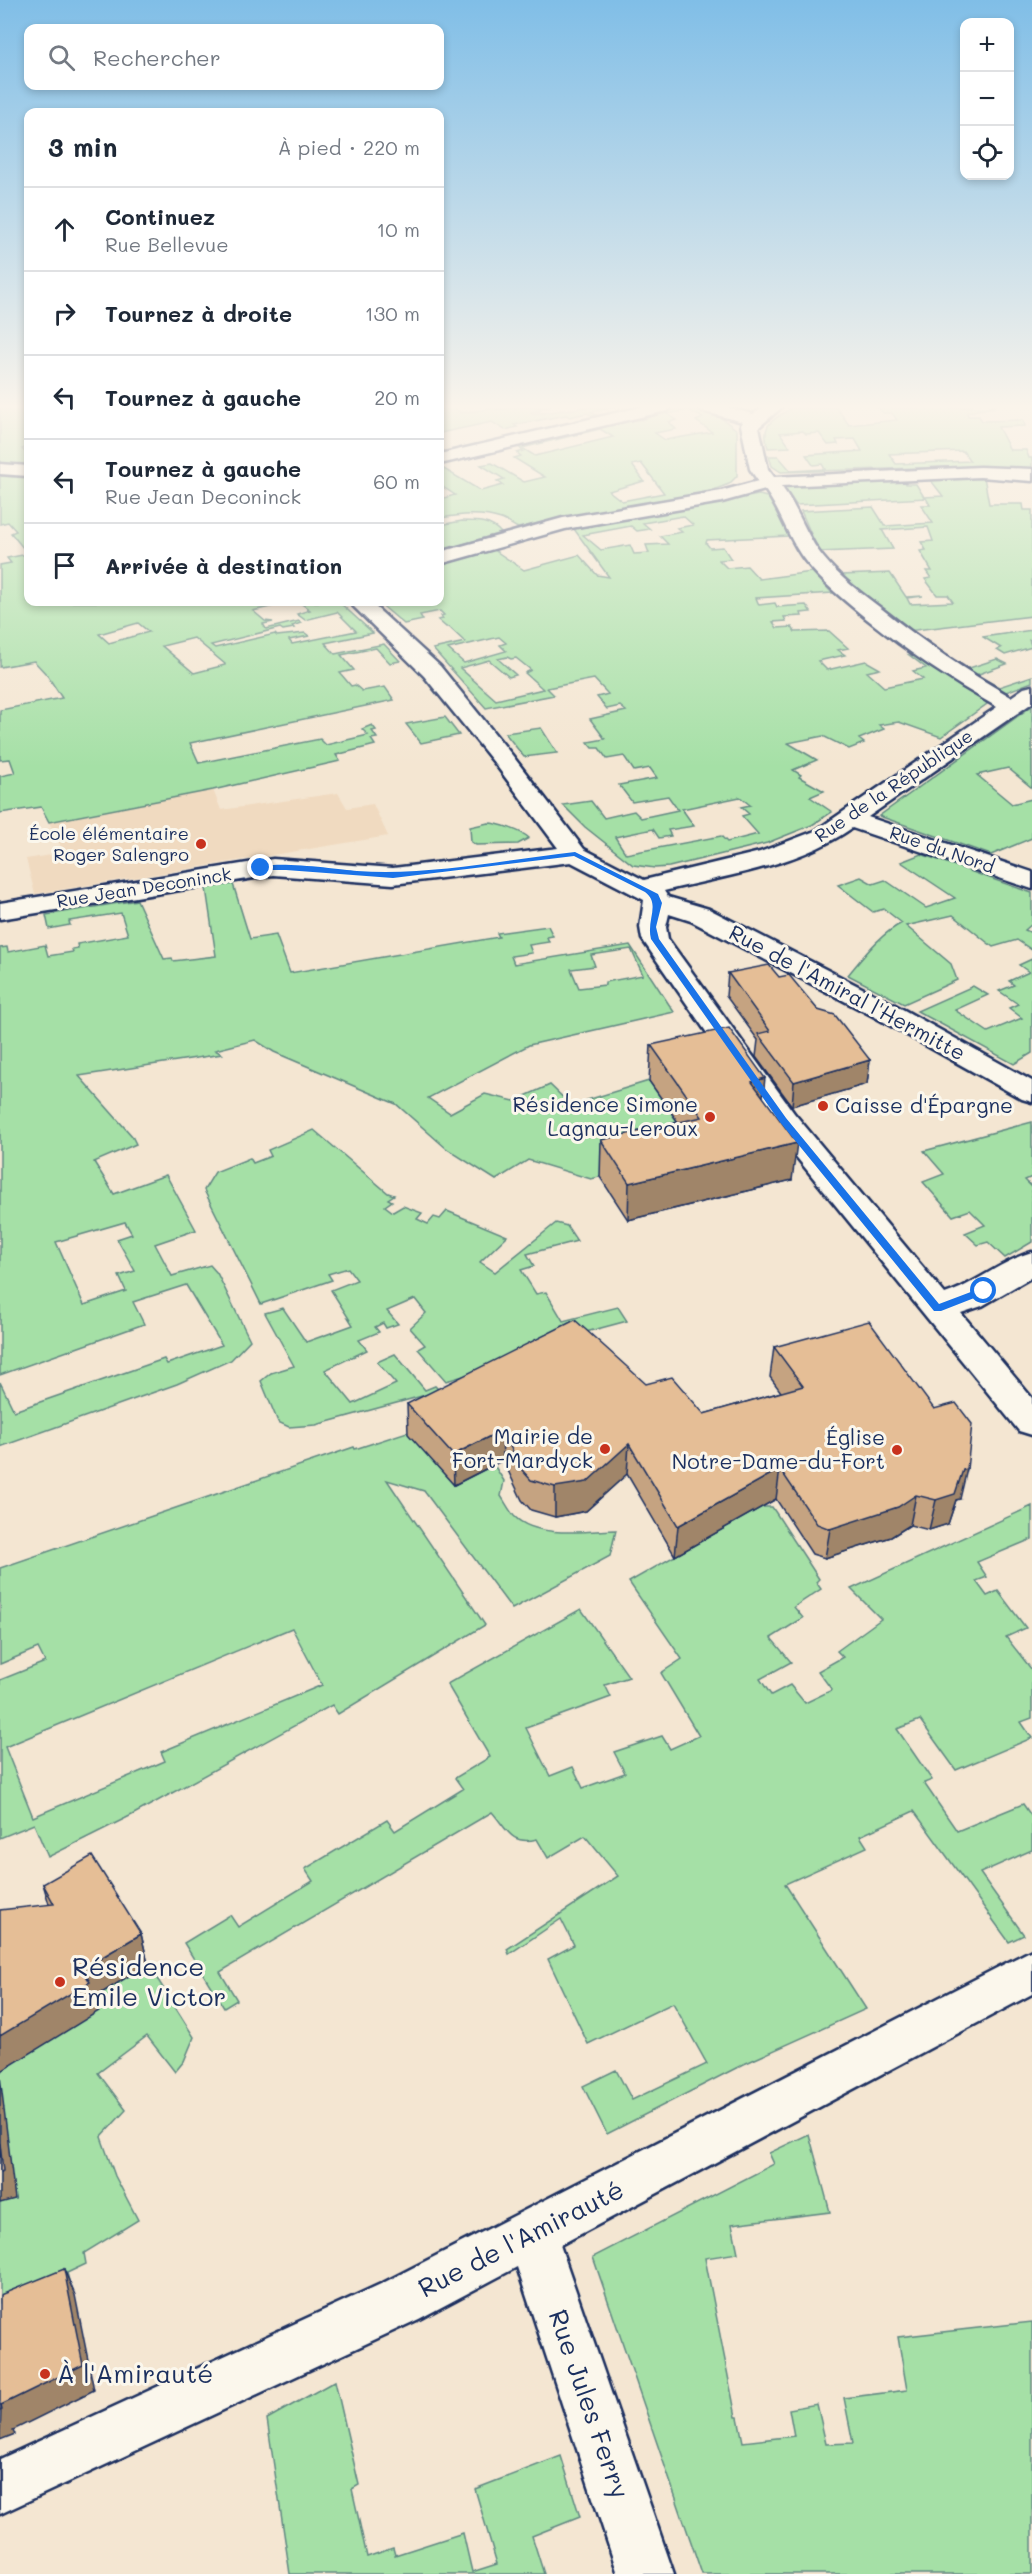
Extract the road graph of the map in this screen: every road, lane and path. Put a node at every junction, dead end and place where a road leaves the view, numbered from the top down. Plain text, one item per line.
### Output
1 (552, 527) edge
2 (796, 527) edge
3 (444, 557) edge
4 (363, 606) edge
5 (1032, 693) edge
6 (1011, 706) junction
7 (851, 819) junction
8 (575, 854) junction
9 (1032, 881) edge
10 (650, 895) junction
11 (0, 911) edge
12 (1032, 1092) edge
13 (1032, 1263) edge
14 (938, 1309) junction
15 (1032, 1422) edge
16 (1032, 1971) edge
17 (531, 2234) junction
18 (0, 2487) edge
19 (646, 2574) edge

1 - 3 street
2 - 6 street
4 - 8 street
5 - 6 street, Rue de la République
6 - 7 street, Rue de la République
7 - 9 street, Rue du Nord
7 - 10 street, Rue de la République
8 - 10 street, Rue de l'Amiral l'Hermitte
8 - 11 street, Rue Jean Deconinck
10 - 12 street, Rue de l'Amiral l'Hermitte
10 - 14 street
13 - 14 street
14 - 15 street
16 - 17 street, Rue de l'Amirauté
17 - 18 street, Rue de l'Amirauté
17 - 19 street, Rue Jules Ferry

